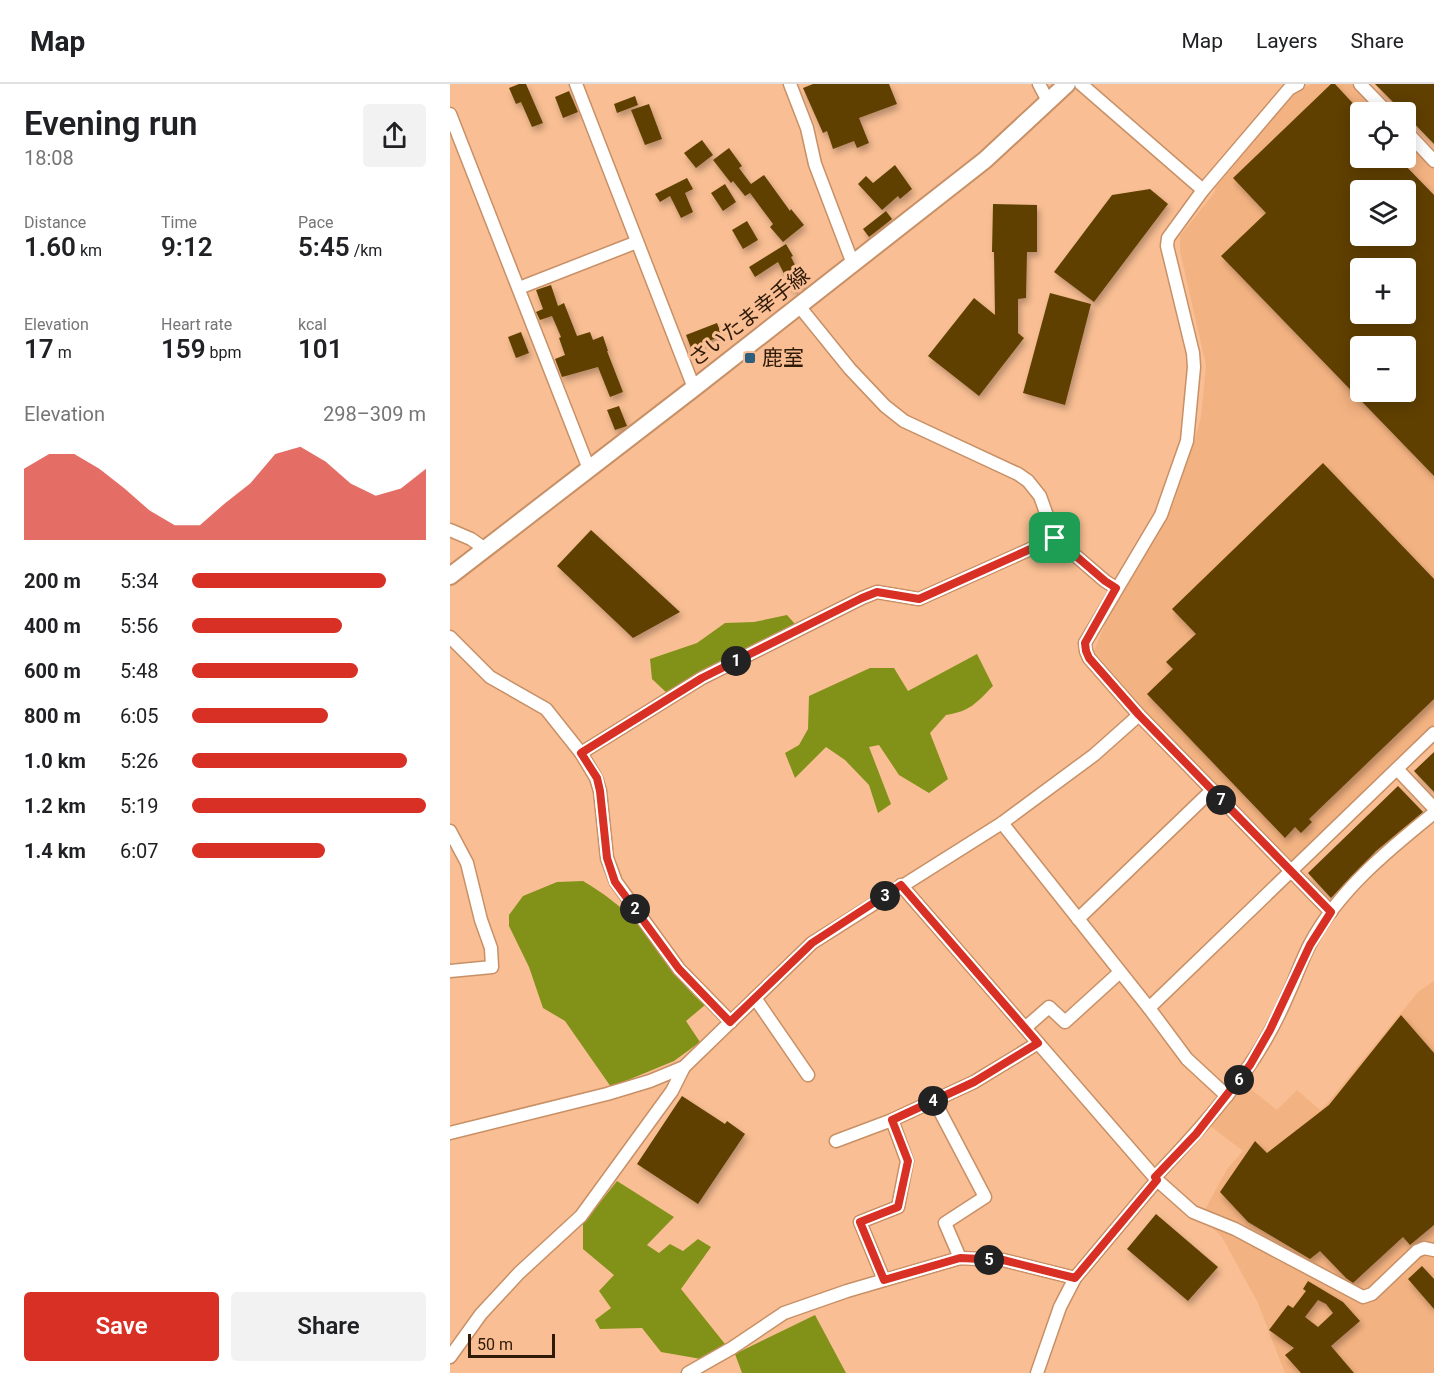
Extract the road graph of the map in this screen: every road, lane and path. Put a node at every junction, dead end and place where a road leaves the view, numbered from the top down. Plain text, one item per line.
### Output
1 (576, 84) edge
2 (790, 84) edge
3 (1040, 84) edge
4 (1067, 84) edge
5 (1081, 84) edge
6 (1360, 84) edge
7 (1291, 86) edge
8 (1378, 102) edge
9 (1049, 103) junction
10 (450, 114) edge
11 (1416, 142) edge
12 (1434, 161) edge
13 (1203, 190) junction
14 (637, 242) junction
15 (853, 264) junction
16 (519, 288) junction
17 (799, 306) junction
18 (694, 388) junction
19 (589, 469) junction
20 (450, 530) edge
21 (1055, 538) junction
22 (485, 549) junction
23 (450, 576) edge
24 (1116, 588) junction
25 (450, 637) edge
26 (1139, 715) junction
27 (1434, 734) edge
28 (581, 753) junction
29 (1397, 769) junction
30 (1212, 790) junction
31 (1434, 808) edge
32 (1434, 813) edge
33 (1002, 823) junction
34 (450, 831) edge
35 (1290, 871) junction
36 (901, 885) junction
37 (1331, 912) junction
38 (1078, 919) junction
39 (450, 970) edge
40 (1120, 972) junction
41 (754, 998) junction
42 (1149, 1008) junction
43 (730, 1022) junction
44 (1025, 1028) junction
45 (1038, 1043) junction
46 (684, 1067) junction
47 (808, 1075) dead end
48 (1227, 1096) junction
49 (934, 1101) junction
50 (892, 1120) junction
51 (450, 1133) edge
52 (836, 1141) dead end
53 (1156, 1178) junction
54 (1434, 1250) edge
55 (960, 1258) junction
56 (1075, 1278) junction
57 (884, 1280) junction
58 (450, 1357) edge
59 (688, 1373) edge
60 (1036, 1373) edge

1 - 14 street
2 - 15 street
3 - 9 street
4 - 9 main road, さいたま幸手線
5 - 13 street
6 - 8 street
7 - 13 street
9 - 15 main road, さいたま幸手線
10 - 16 street
11 - 12 street
13 - 24 street
14 - 16 street
14 - 18 street
15 - 17 main road, さいたま幸手線
16 - 19 street
17 - 18 main road, さいたま幸手線
17 - 21 street
18 - 19 main road, さいたま幸手線
19 - 22 main road, さいたま幸手線
20 - 22 street
21 - 24 street
21 - 28 street
22 - 23 main road, さいたま幸手線
24 - 26 street
25 - 28 street
26 - 30 street
26 - 33 street
27 - 29 street
28 - 43 street
29 - 31 street
29 - 35 street
30 - 35 street
30 - 38 street
32 - 37 street
33 - 36 street
33 - 38 street
34 - 39 street
35 - 37 street
35 - 42 street
36 - 41 street
36 - 44 street
37 - 48 street
38 - 40 street
40 - 42 street
40 - 44 street
41 - 43 street
41 - 47 street
42 - 48 street
43 - 46 street
44 - 45 street
45 - 49 street
45 - 53 street
46 - 51 street
46 - 58 street
48 - 53 street
49 - 50 street
49 - 55 street
50 - 52 street
50 - 57 street
53 - 54 street
53 - 56 street
55 - 56 street
55 - 57 street
56 - 60 street
57 - 59 street

